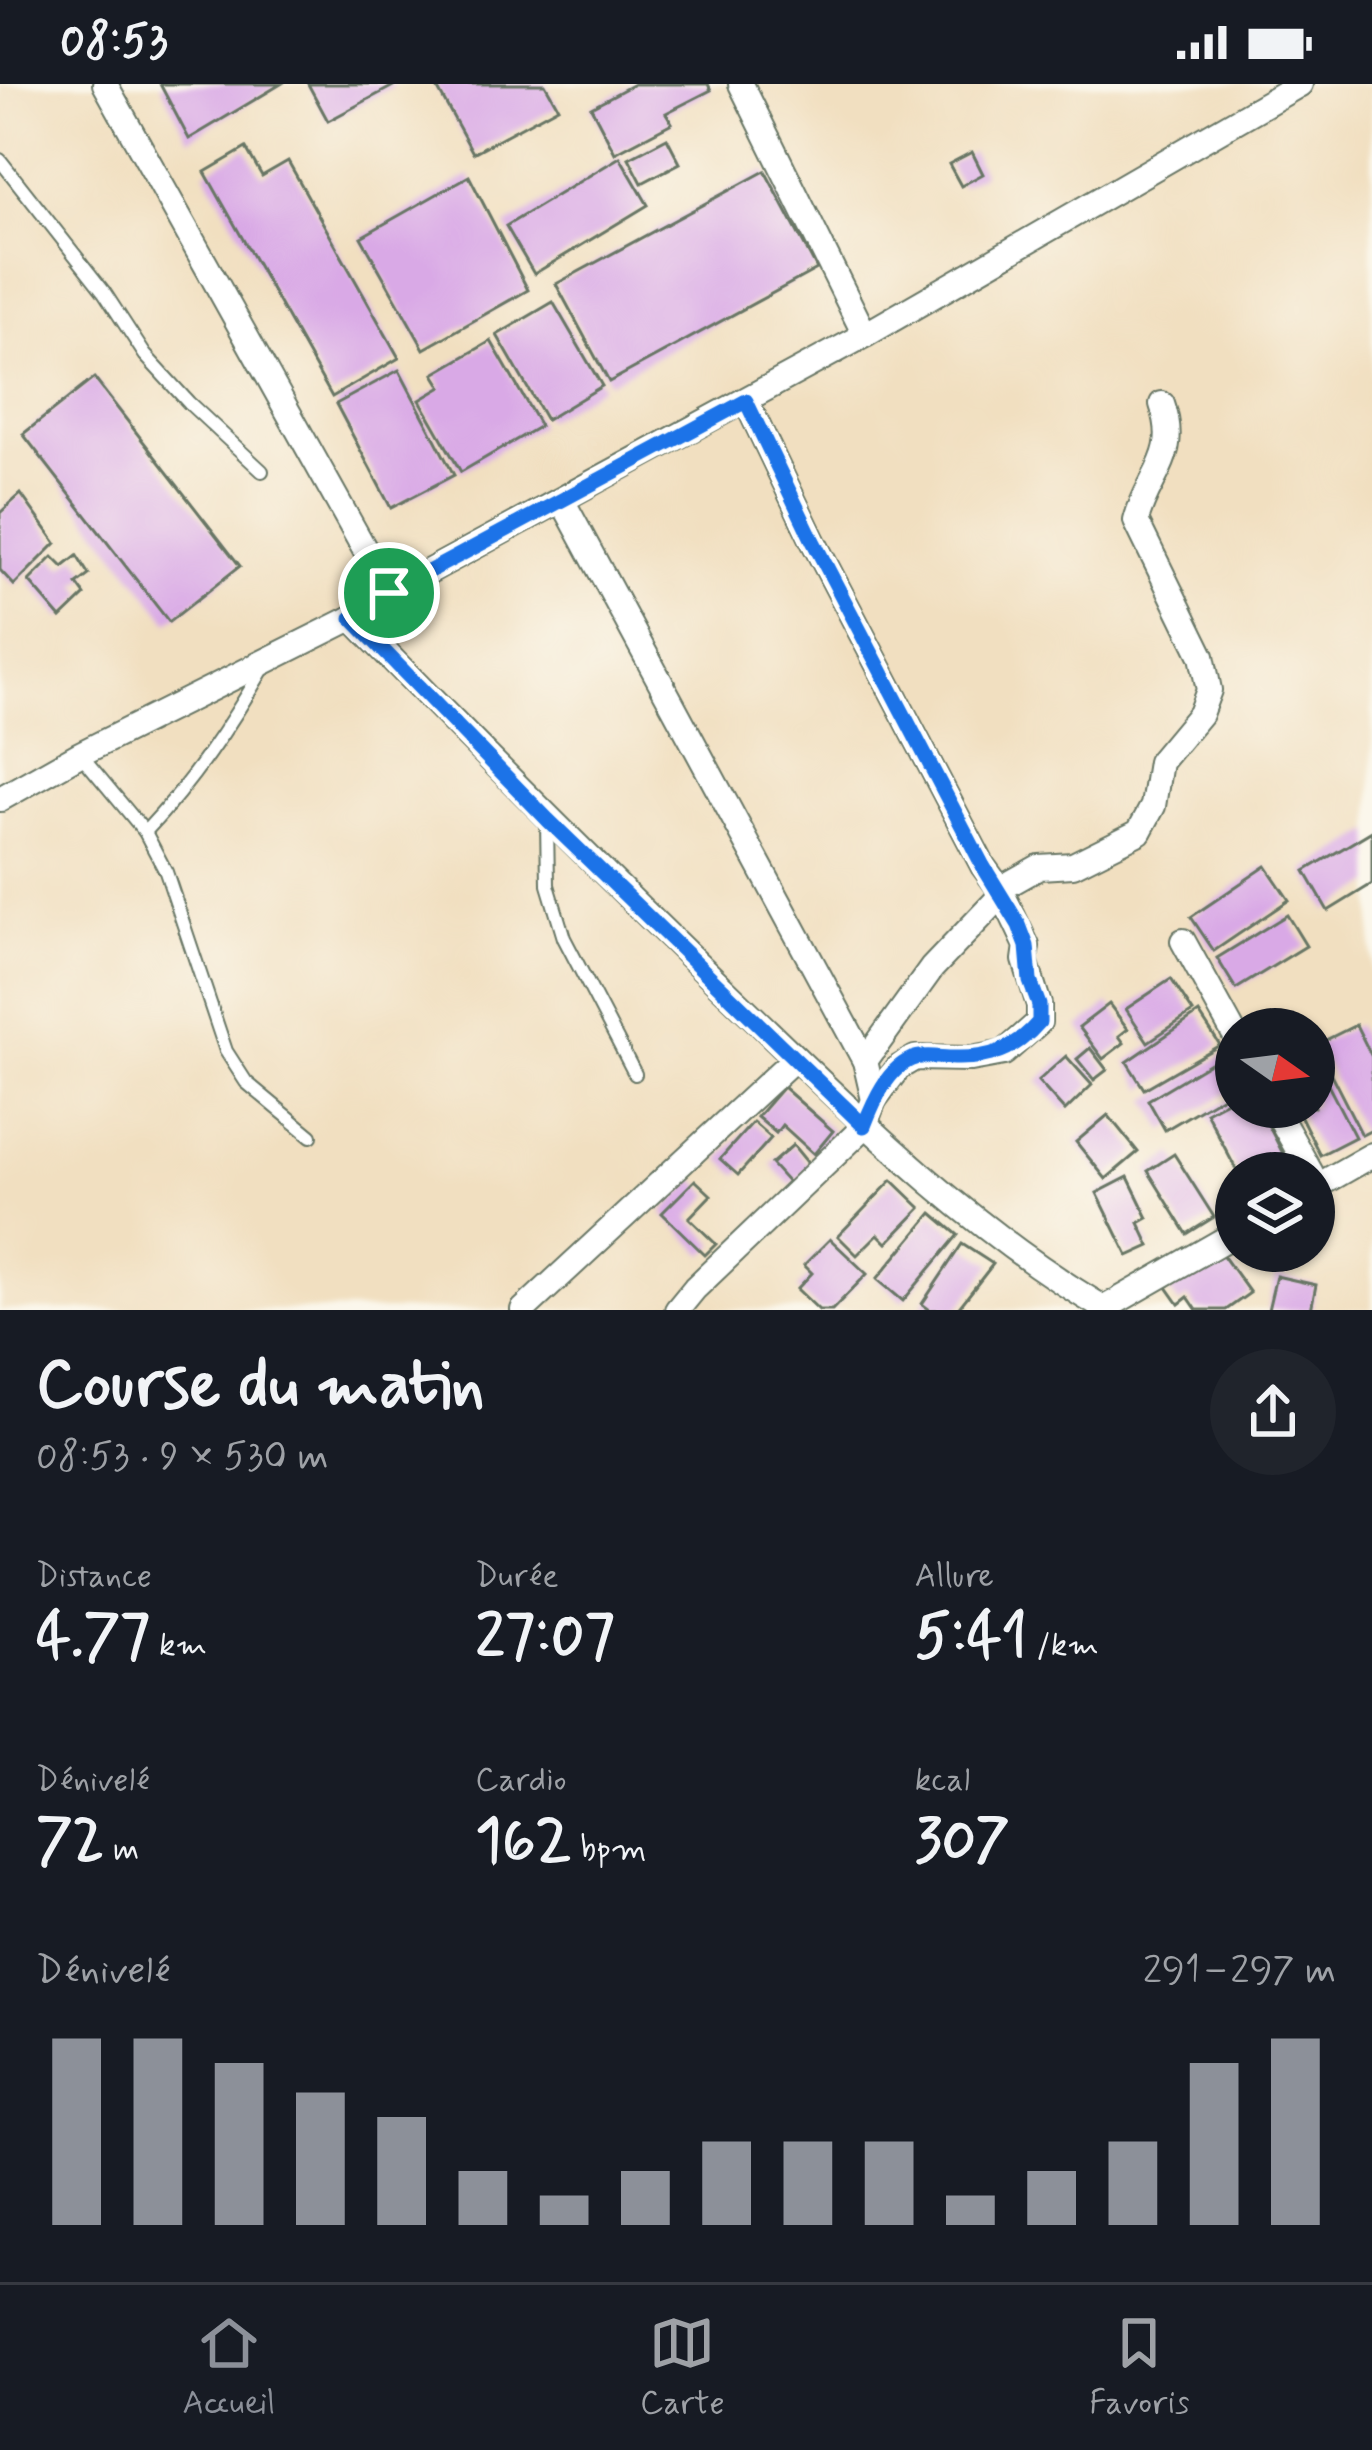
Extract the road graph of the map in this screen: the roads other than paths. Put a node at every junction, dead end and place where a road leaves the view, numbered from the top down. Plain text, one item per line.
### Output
1 (105, 84) edge
2 (741, 84) edge
3 (1300, 84) edge
4 (0, 160) edge
5 (865, 335) junction
6 (746, 401) junction
7 (1162, 404) dead end
8 (262, 471) dead end
9 (563, 502) junction
10 (389, 593) junction
11 (352, 618) junction
12 (267, 660) junction
13 (80, 754) junction
14 (0, 799) edge
15 (548, 820) junction
16 (145, 832) junction
17 (1000, 889) junction
18 (1183, 941) dead end
19 (1220, 1008) edge
20 (795, 1058) junction
21 (865, 1061) junction
22 (635, 1074) dead end
23 (874, 1100) junction
24 (864, 1126) junction
25 (311, 1136) dead end
26 (1372, 1156) edge
27 (1335, 1173) edge
28 (1215, 1245) edge
29 (1105, 1309) edge
30 (523, 1310) edge
31 (677, 1310) edge

1 - 10 street
2 - 5 street
3 - 5 street
4 - 8 lane
5 - 6 street
6 - 9 street
6 - 17 street
7 - 17 street
9 - 10 street
9 - 21 street
10 - 11 street
11 - 12 street
11 - 15 street
12 - 13 street
12 - 16 lane
13 - 14 street
13 - 16 lane
15 - 20 street
15 - 22 lane
16 - 25 lane
17 - 21 street
17 - 23 street
18 - 19 street
20 - 24 street
20 - 30 street
21 - 23 street
23 - 24 street
24 - 29 street
24 - 31 street
26 - 27 street
28 - 29 street

